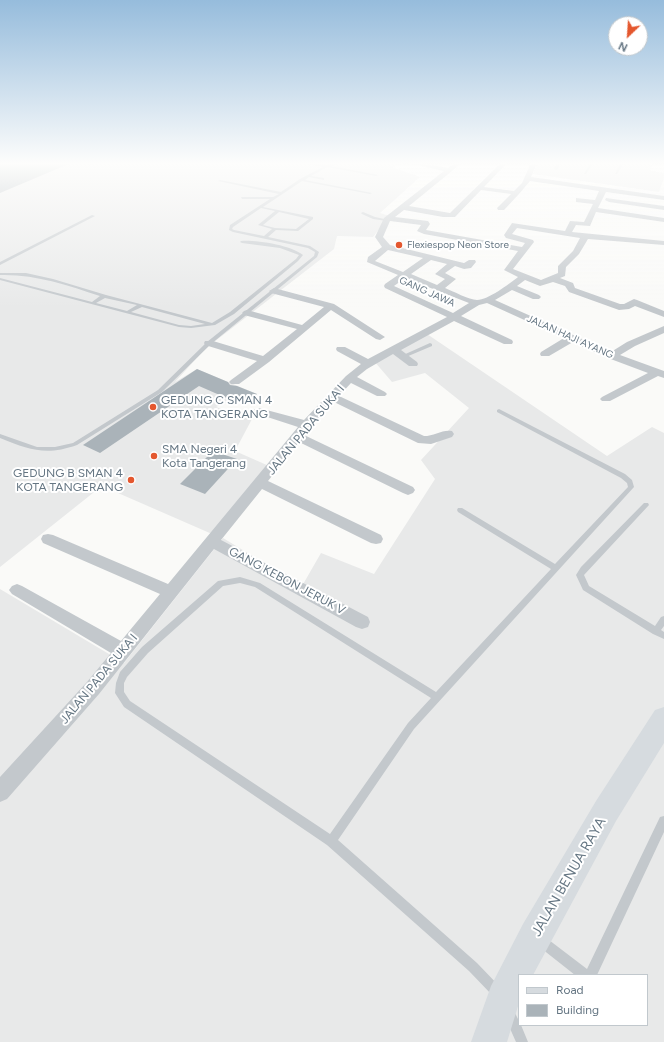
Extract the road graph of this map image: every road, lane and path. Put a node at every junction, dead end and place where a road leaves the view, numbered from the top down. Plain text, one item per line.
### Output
1 (253, 212) edge
2 (277, 212) edge
3 (281, 212) edge
4 (397, 212) edge
5 (430, 212) edge
6 (454, 212) edge
7 (593, 212) edge
8 (631, 212) edge
9 (363, 213) dead end
10 (93, 216) dead end
11 (388, 220) junction
12 (664, 220) edge
13 (654, 224) dead end
14 (664, 226) edge
15 (275, 229) junction
16 (567, 234) junction
17 (586, 236) junction
18 (264, 238) junction
19 (242, 242) dead end
20 (664, 243) edge
21 (387, 247) junction
22 (524, 250) junction
23 (430, 257) junction
24 (472, 262) dead end
25 (454, 263) junction
26 (0, 264) edge
27 (0, 274) edge
28 (404, 275) junction
29 (523, 277) junction
30 (0, 279) edge
31 (553, 279) junction
32 (60, 283) junction
33 (511, 287) junction
34 (438, 288) junction
35 (48, 291) junction
36 (274, 291) junction
37 (104, 296) junction
38 (536, 297) dead end
39 (488, 300) junction
40 (93, 303) junction
41 (476, 303) junction
42 (141, 305) junction
43 (331, 306) junction
44 (128, 312) junction
45 (247, 313) junction
46 (664, 314) edge
47 (455, 316) junction
48 (213, 324) junction
49 (304, 328) junction
50 (664, 329) edge
51 (380, 337) dead end
52 (572, 338) junction
53 (508, 342) dead end
54 (209, 343) junction
55 (430, 344) dead end
56 (341, 349) dead end
57 (399, 353) junction
58 (545, 354) dead end
59 (612, 356) junction
60 (265, 360) junction
61 (368, 363) junction
62 (412, 364) dead end
63 (660, 374) edge
64 (350, 378) junction
65 (235, 382) dead end
66 (381, 394) dead end
67 (332, 397) junction
68 (606, 399) dead end
69 (499, 411) dead end
70 (259, 412) dead end
71 (306, 425) junction
72 (448, 434) dead end
73 (0, 436) edge
74 (298, 437) junction
75 (261, 483) junction
76 (408, 490) dead end
77 (646, 505) dead end
78 (460, 510) dead end
79 (376, 539) dead end
80 (48, 540) dead end
81 (212, 541) junction
82 (556, 568) junction
83 (17, 590) dead end
84 (170, 592) junction
85 (664, 619) edge
86 (362, 622) dead end
87 (656, 632) junction
88 (664, 636) edge
89 (123, 650) junction
90 (437, 697) junction
91 (664, 720) edge
92 (0, 792) edge
93 (664, 821) edge
94 (332, 841) junction
95 (535, 936) junction
96 (584, 974) edge
97 (591, 974) edge
98 (503, 998) junction
99 (489, 1042) edge
100 (522, 1042) edge

1 - 18 lane
2 - 15 lane
3 - 15 lane
4 - 11 street
5 - 6 street
7 - 16 street
8 - 12 street
9 - 11 lane
10 - 26 lane
11 - 21 street
11 - 22 street
13 - 14 street
15 - 18 lane
16 - 17 street
16 - 22 street
17 - 20 street
17 - 31 street
18 - 36 lane
19 - 48 lane
21 - 23 street
21 - 28 street
22 - 29 street
23 - 25 street
23 - 28 street
24 - 25 street
25 - 34 street
27 - 32 lane
28 - 34 street
28 - 47 street, GANG JAWA
29 - 31 street
29 - 33 street
30 - 35 lane
31 - 46 street
32 - 35 lane
32 - 37 lane
33 - 38 street
33 - 39 street
34 - 41 street
35 - 40 lane
36 - 43 street
36 - 45 lane
37 - 40 lane
37 - 42 lane
39 - 41 street
39 - 52 street, JALAN HAJI AYANG
40 - 44 lane
41 - 47 street, JALAN PADA SUKA I
42 - 44 lane
42 - 48 lane
43 - 49 street
43 - 51 street
44 - 48 lane
45 - 49 street
45 - 54 lane
47 - 53 street, GANG JAWA
47 - 57 street, JALAN PADA SUKA I
49 - 60 street
50 - 59 street
52 - 58 street
52 - 59 street, JALAN HAJI AYANG
54 - 60 street
54 - 73 lane
55 - 57 lane
56 - 61 street
57 - 61 street, JALAN PADA SUKA I
57 - 62 street
59 - 63 street, JALAN HAJI AYANG
60 - 65 street
61 - 64 street, JALAN PADA SUKA I
63 - 68 street
64 - 66 street
64 - 67 street, JALAN PADA SUKA I
67 - 71 street, JALAN PADA SUKA I
67 - 72 street
69 - 82 lane
70 - 71 street
71 - 74 street, JALAN PADA SUKA I
74 - 75 street, JALAN PADA SUKA I
74 - 76 street
75 - 79 street
75 - 81 street, JALAN PADA SUKA I
77 - 87 lane
78 - 82 lane
80 - 84 street
81 - 84 street, JALAN PADA SUKA I
81 - 86 street, GANG KEBON JERUK V
82 - 90 lane
83 - 89 street
84 - 89 street, JALAN PADA SUKA I
85 - 87 lane
87 - 88 lane
89 - 92 street, JALAN PADA SUKA I
90 - 94 lane
90 - 94 lane
91 - 95 street, JALAN BENUA RAYA
93 - 97 lane
94 - 98 lane
95 - 96 lane
95 - 98 street, JALAN BENUA RAYA
98 - 99 street, JALAN BENUA RAYA
98 - 100 lane

